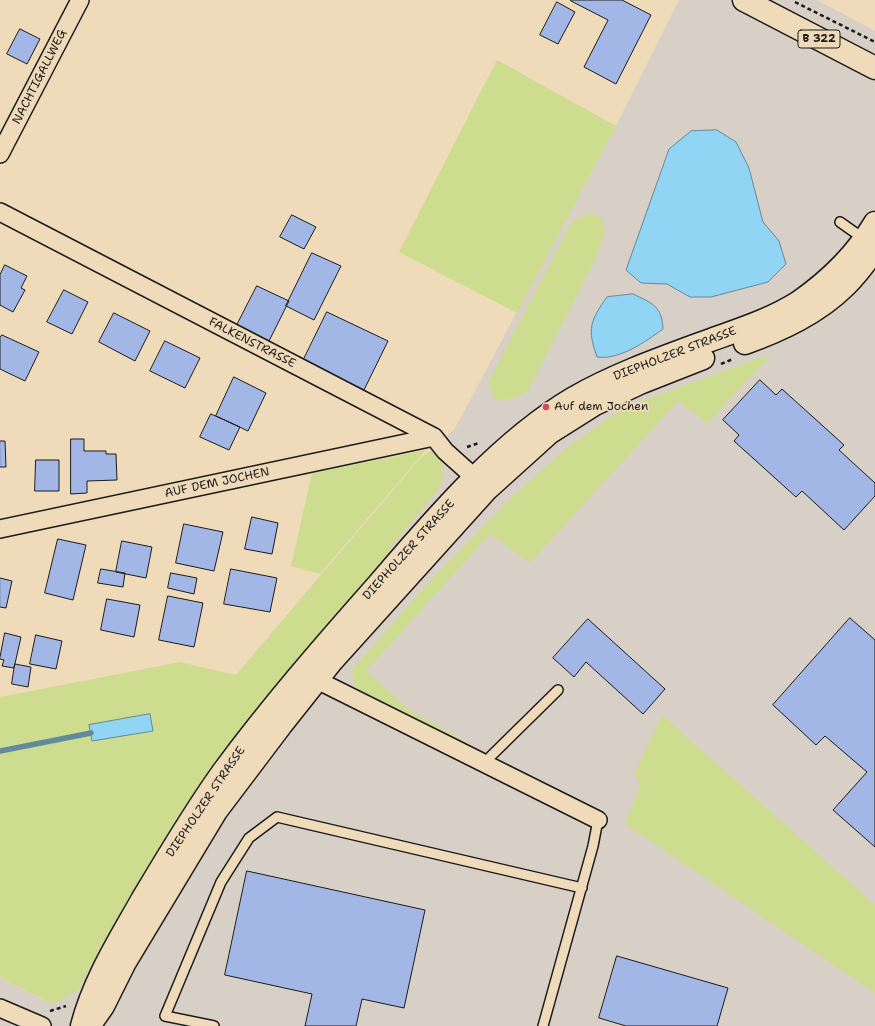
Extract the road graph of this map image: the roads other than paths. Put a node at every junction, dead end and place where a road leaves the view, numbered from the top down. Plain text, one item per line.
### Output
1 (80, 0) edge
2 (744, 0) edge
3 (875, 68) edge
4 (0, 154) edge
5 (1, 217) edge
6 (840, 222) dead end
7 (872, 240) edge
8 (434, 437) junction
9 (481, 483) junction
10 (0, 529) edge
11 (317, 680) junction
12 (558, 690) dead end
13 (485, 764) junction
14 (598, 820) joint
15 (582, 888) junction
16 (0, 1008) edge
17 (45, 1019) edge
18 (82, 1026) edge
19 (89, 1026) edge
20 (214, 1026) edge
21 (543, 1026) edge

1 - 4 street, NACHTIGALLWEG
2 - 3 street, B 322
5 - 8 street, FALKENSTRASSE
6 - 7 lane
7 - 9 street, DIEPHOLZER STRASSE
8 - 9 street, FALKENSTRASSE
8 - 10 street, AUF DEM JOCHEN
9 - 11 street, DIEPHOLZER STRASSE
9 - 18 street, DIEPHOLZER STRASSE
11 - 13 street
11 - 19 street, DIEPHOLZER STRASSE
12 - 13 lane
13 - 14 street
14 - 15 lane
15 - 20 lane
15 - 21 lane
16 - 17 street

